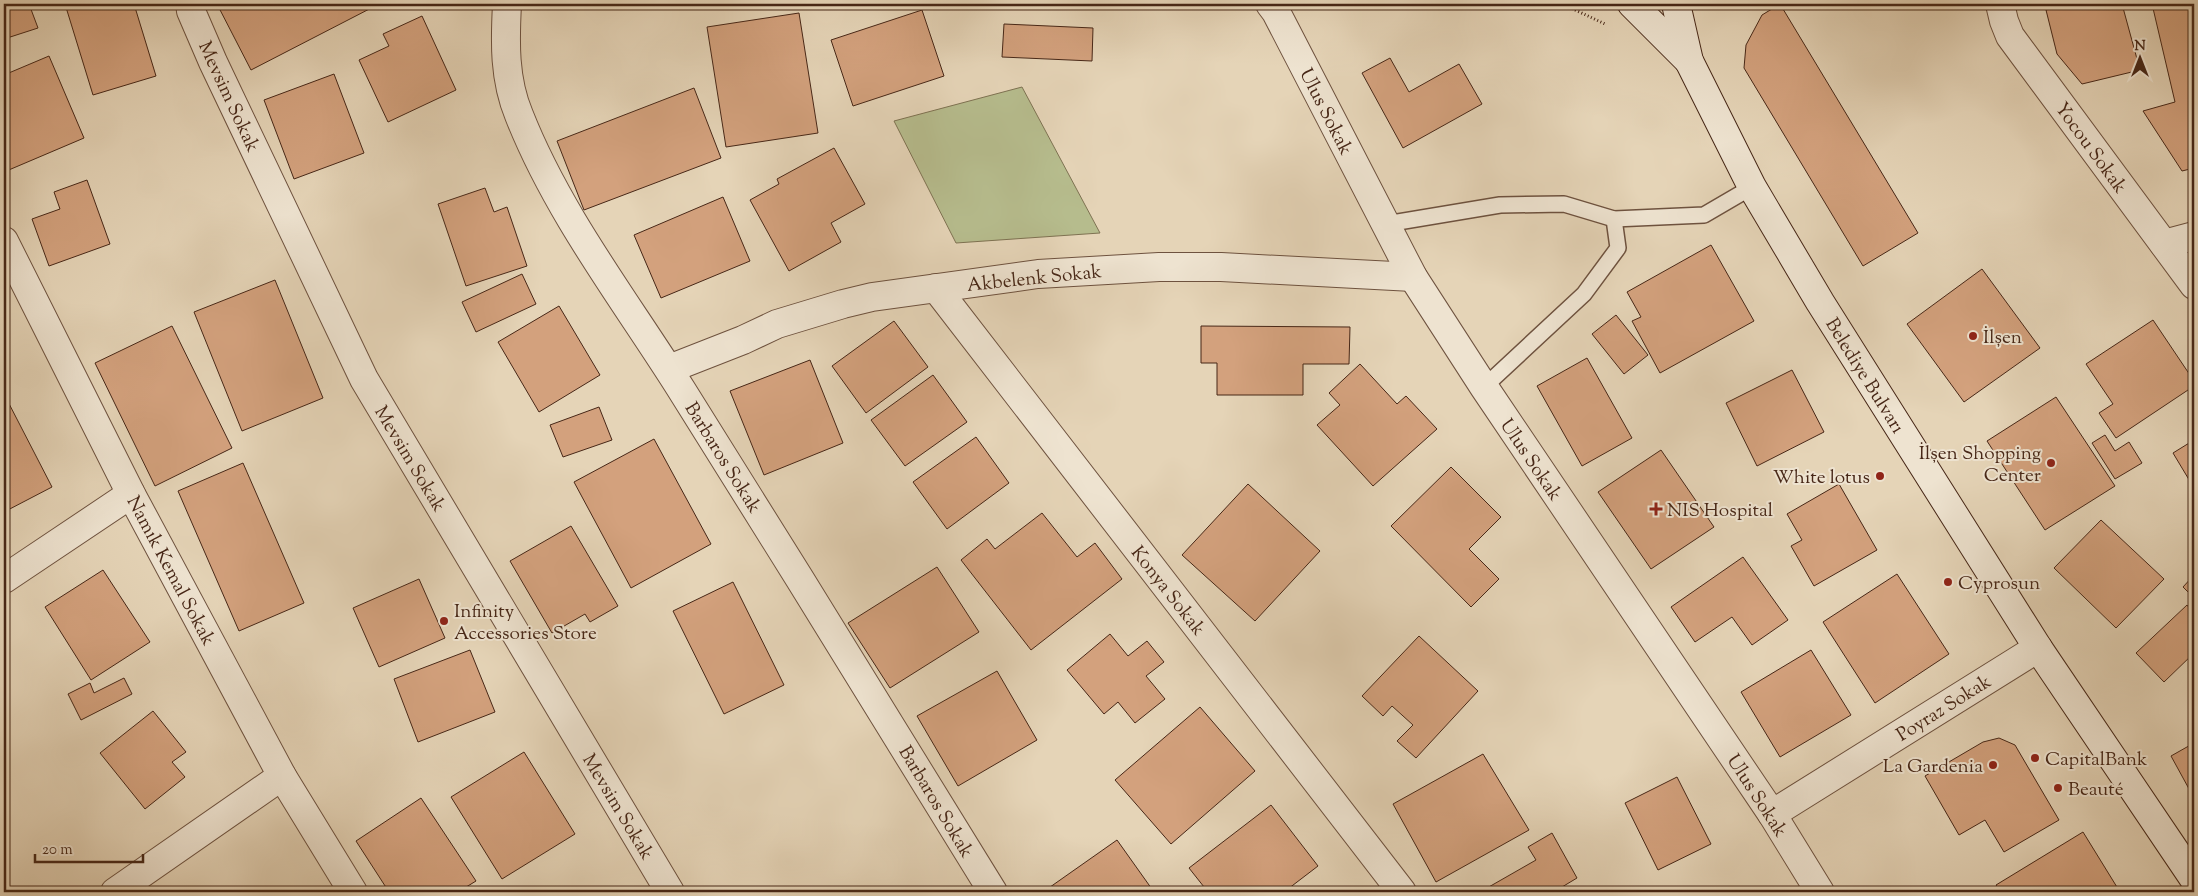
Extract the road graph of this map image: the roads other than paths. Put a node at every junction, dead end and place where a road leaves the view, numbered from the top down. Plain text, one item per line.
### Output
1 (190, 4) edge
2 (506, 4) edge
3 (1632, 4) edge
4 (1676, 4) edge
5 (2000, 4) edge
6 (1272, 6) edge
7 (1689, 61) junction
8 (1752, 187) junction
9 (1614, 219) junction
10 (1386, 224) junction
11 (2194, 236) edge
12 (4, 241) edge
13 (2164, 244) junction
14 (1413, 277) junction
15 (2194, 286) edge
16 (936, 288) junction
17 (668, 368) junction
18 (1484, 387) junction
19 (131, 494) junction
20 (4, 579) edge
21 (2038, 648) junction
22 (282, 776) junction
23 (1772, 814) junction
24 (2191, 869) edge
25 (115, 892) edge
26 (353, 892) edge
27 (670, 892) edge
28 (993, 892) edge
29 (1402, 892) edge
30 (1820, 892) edge

1 - 27 street, Mevsim Sokak
2 - 17 street, Barbaros Sokak
3 - 7 street, Belediye Bulvarı
4 - 7 street, Belediye Bulvarı
5 - 13 street, Yocou Sokak
6 - 10 street, Ulus Sokak
7 - 8 street, Belediye Bulvarı
8 - 9 lane
8 - 21 street, Belediye Bulvarı
9 - 10 lane
9 - 18 lane
10 - 14 street, Ulus Sokak
11 - 13 street
12 - 19 street, Namık Kemal Sokak
13 - 15 street, Yocou Sokak
14 - 16 street, Akbelenk Sokak
14 - 18 street, Ulus Sokak
16 - 17 street, Akbelenk Sokak
16 - 29 street, Konya Sokak
17 - 28 street, Barbaros Sokak
18 - 23 street, Ulus Sokak
19 - 20 street
19 - 22 street, Namık Kemal Sokak
21 - 23 street, Poyraz Sokak
21 - 24 street, Belediye Bulvarı
22 - 25 street
22 - 26 street, Namık Kemal Sokak
23 - 30 street, Ulus Sokak

